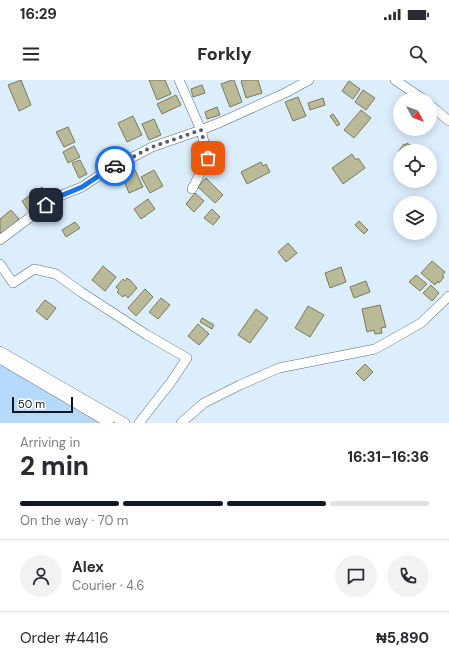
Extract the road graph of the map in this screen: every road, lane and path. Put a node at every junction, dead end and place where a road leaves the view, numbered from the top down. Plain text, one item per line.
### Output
1 (179, 80) edge
2 (309, 80) edge
3 (395, 80) edge
4 (413, 92) edge
5 (437, 111) edge
6 (449, 121) edge
7 (201, 130) junction
8 (192, 189) dead end
9 (0, 240) edge
10 (0, 264) edge
11 (449, 296) edge
12 (0, 351) edge
13 (0, 359) edge
14 (110, 423) edge
15 (125, 423) edge
16 (139, 423) edge
17 (181, 423) edge

1 - 7 street
2 - 7 street
3 - 4 street
5 - 6 street
7 - 8 street
7 - 9 street
10 - 16 street
11 - 17 street
12 - 15 street
13 - 14 street

